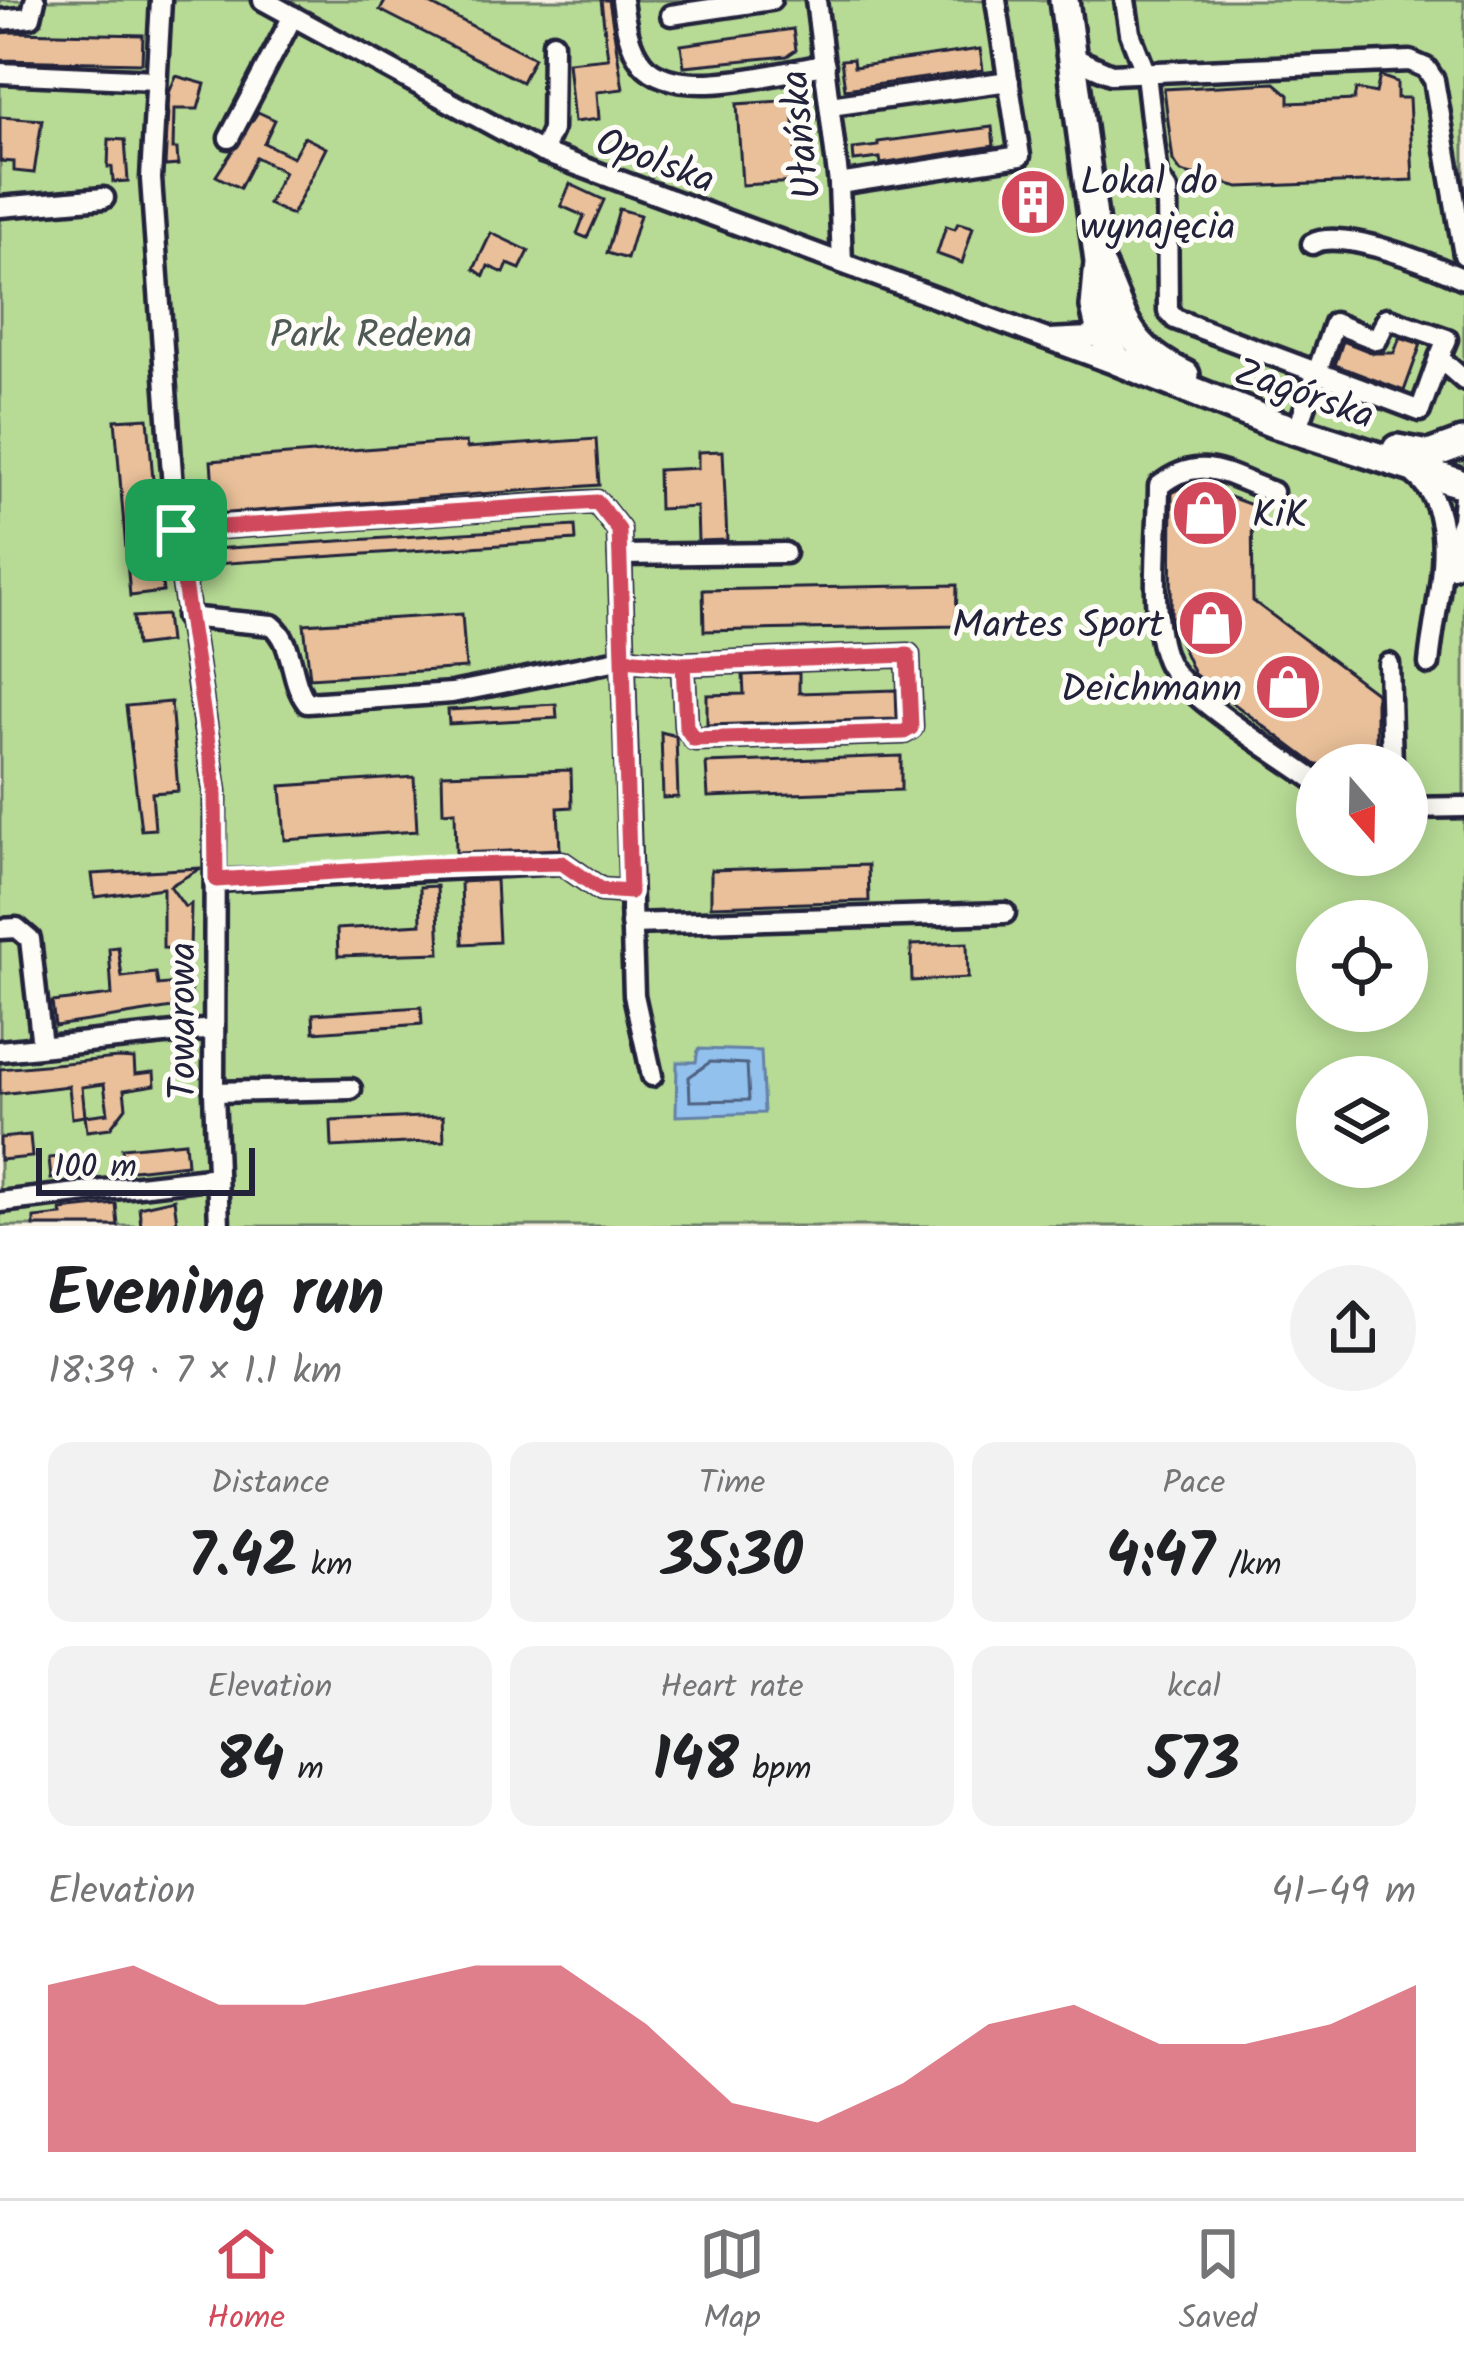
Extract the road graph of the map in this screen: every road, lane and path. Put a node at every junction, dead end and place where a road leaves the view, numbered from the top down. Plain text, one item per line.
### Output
1 (35, 0) edge
2 (160, 0) edge
3 (263, 0) edge
4 (622, 0) edge
5 (771, 0) edge
6 (816, 0) edge
7 (997, 0) edge
8 (1064, 0) edge
9 (1125, 0) edge
10 (671, 15) dead end
11 (293, 16) junction
12 (0, 20) edge
13 (554, 43) dead end
14 (1072, 57) junction
15 (825, 65) junction
16 (0, 73) edge
17 (1111, 74) junction
18 (1146, 74) junction
19 (155, 80) junction
20 (1009, 81) junction
21 (830, 106) junction
22 (1078, 109) junction
23 (229, 138) dead end
24 (542, 152) junction
25 (839, 184) junction
26 (104, 198) dead end
27 (0, 207) edge
28 (1312, 244) dead end
29 (1464, 256) edge
30 (842, 263) junction
31 (1464, 279) edge
32 (1097, 331) junction
33 (1439, 358) junction
34 (1138, 362) junction
35 (1318, 376) junction
36 (1464, 380) edge
37 (1301, 418) junction
38 (1463, 441) edge
39 (1406, 469) junction
40 (1273, 492) dead end
41 (1461, 492) edge
42 (176, 530) junction
43 (1464, 545) edge
44 (785, 553) dead end
45 (620, 556) junction
46 (1453, 563) edge
47 (186, 617) junction
48 (623, 659) junction
49 (683, 664) junction
50 (1389, 664) dead end
51 (1430, 664) dead end
52 (1391, 744) edge
53 (1296, 767) edge
54 (1464, 807) edge
55 (1428, 808) edge
56 (216, 880) junction
57 (630, 892) junction
58 (1005, 913) dead end
59 (632, 924) junction
60 (0, 929) edge
61 (213, 1029) junction
62 (42, 1046) junction
63 (0, 1051) edge
64 (652, 1076) dead end
65 (351, 1089) dead end
66 (214, 1092) junction
67 (217, 1177) junction
68 (0, 1202) edge
69 (219, 1226) edge

1 - 12 street
2 - 19 street, Towarowa
3 - 11 street, Opolska
4 - 15 street
5 - 10 street
6 - 15 street, Ułańska
7 - 20 street
8 - 14 highway
9 - 18 street
11 - 23 street
11 - 24 street, Opolska
13 - 24 street
14 - 17 street
14 - 22 highway
15 - 21 street, Ułańska
16 - 19 street
17 - 18 street
17 - 22 street
18 - 29 street
18 - 35 street
19 - 42 street, Towarowa
20 - 21 street
20 - 25 street
21 - 25 street, Ułańska
22 - 32 highway
24 - 30 street, Opolska
25 - 30 street, Ułańska
26 - 27 street
28 - 31 street
30 - 32 street, Opolska
32 - 34 highway
33 - 35 street
33 - 35 street
33 - 36 street
34 - 37 highway, Zagórska
34 - 39 highway, Zagórska
35 - 37 street
37 - 38 highway, Zagórska
38 - 41 highway
39 - 41 highway, Zagórska
39 - 46 street
40 - 53 street
41 - 46 street
42 - 45 street
42 - 47 street, Towarowa
43 - 46 street
44 - 45 street
45 - 48 street
46 - 51 street
47 - 48 street
47 - 56 street, Towarowa
48 - 49 street
48 - 57 street
49 - 49 street
50 - 52 street
54 - 55 street
56 - 57 street
56 - 61 street, Towarowa
57 - 59 street
58 - 59 street
59 - 64 street
60 - 62 street
61 - 62 street
61 - 66 street, Towarowa
62 - 63 street
65 - 66 street
66 - 67 street, Towarowa
67 - 68 street
67 - 69 street, Towarowa

